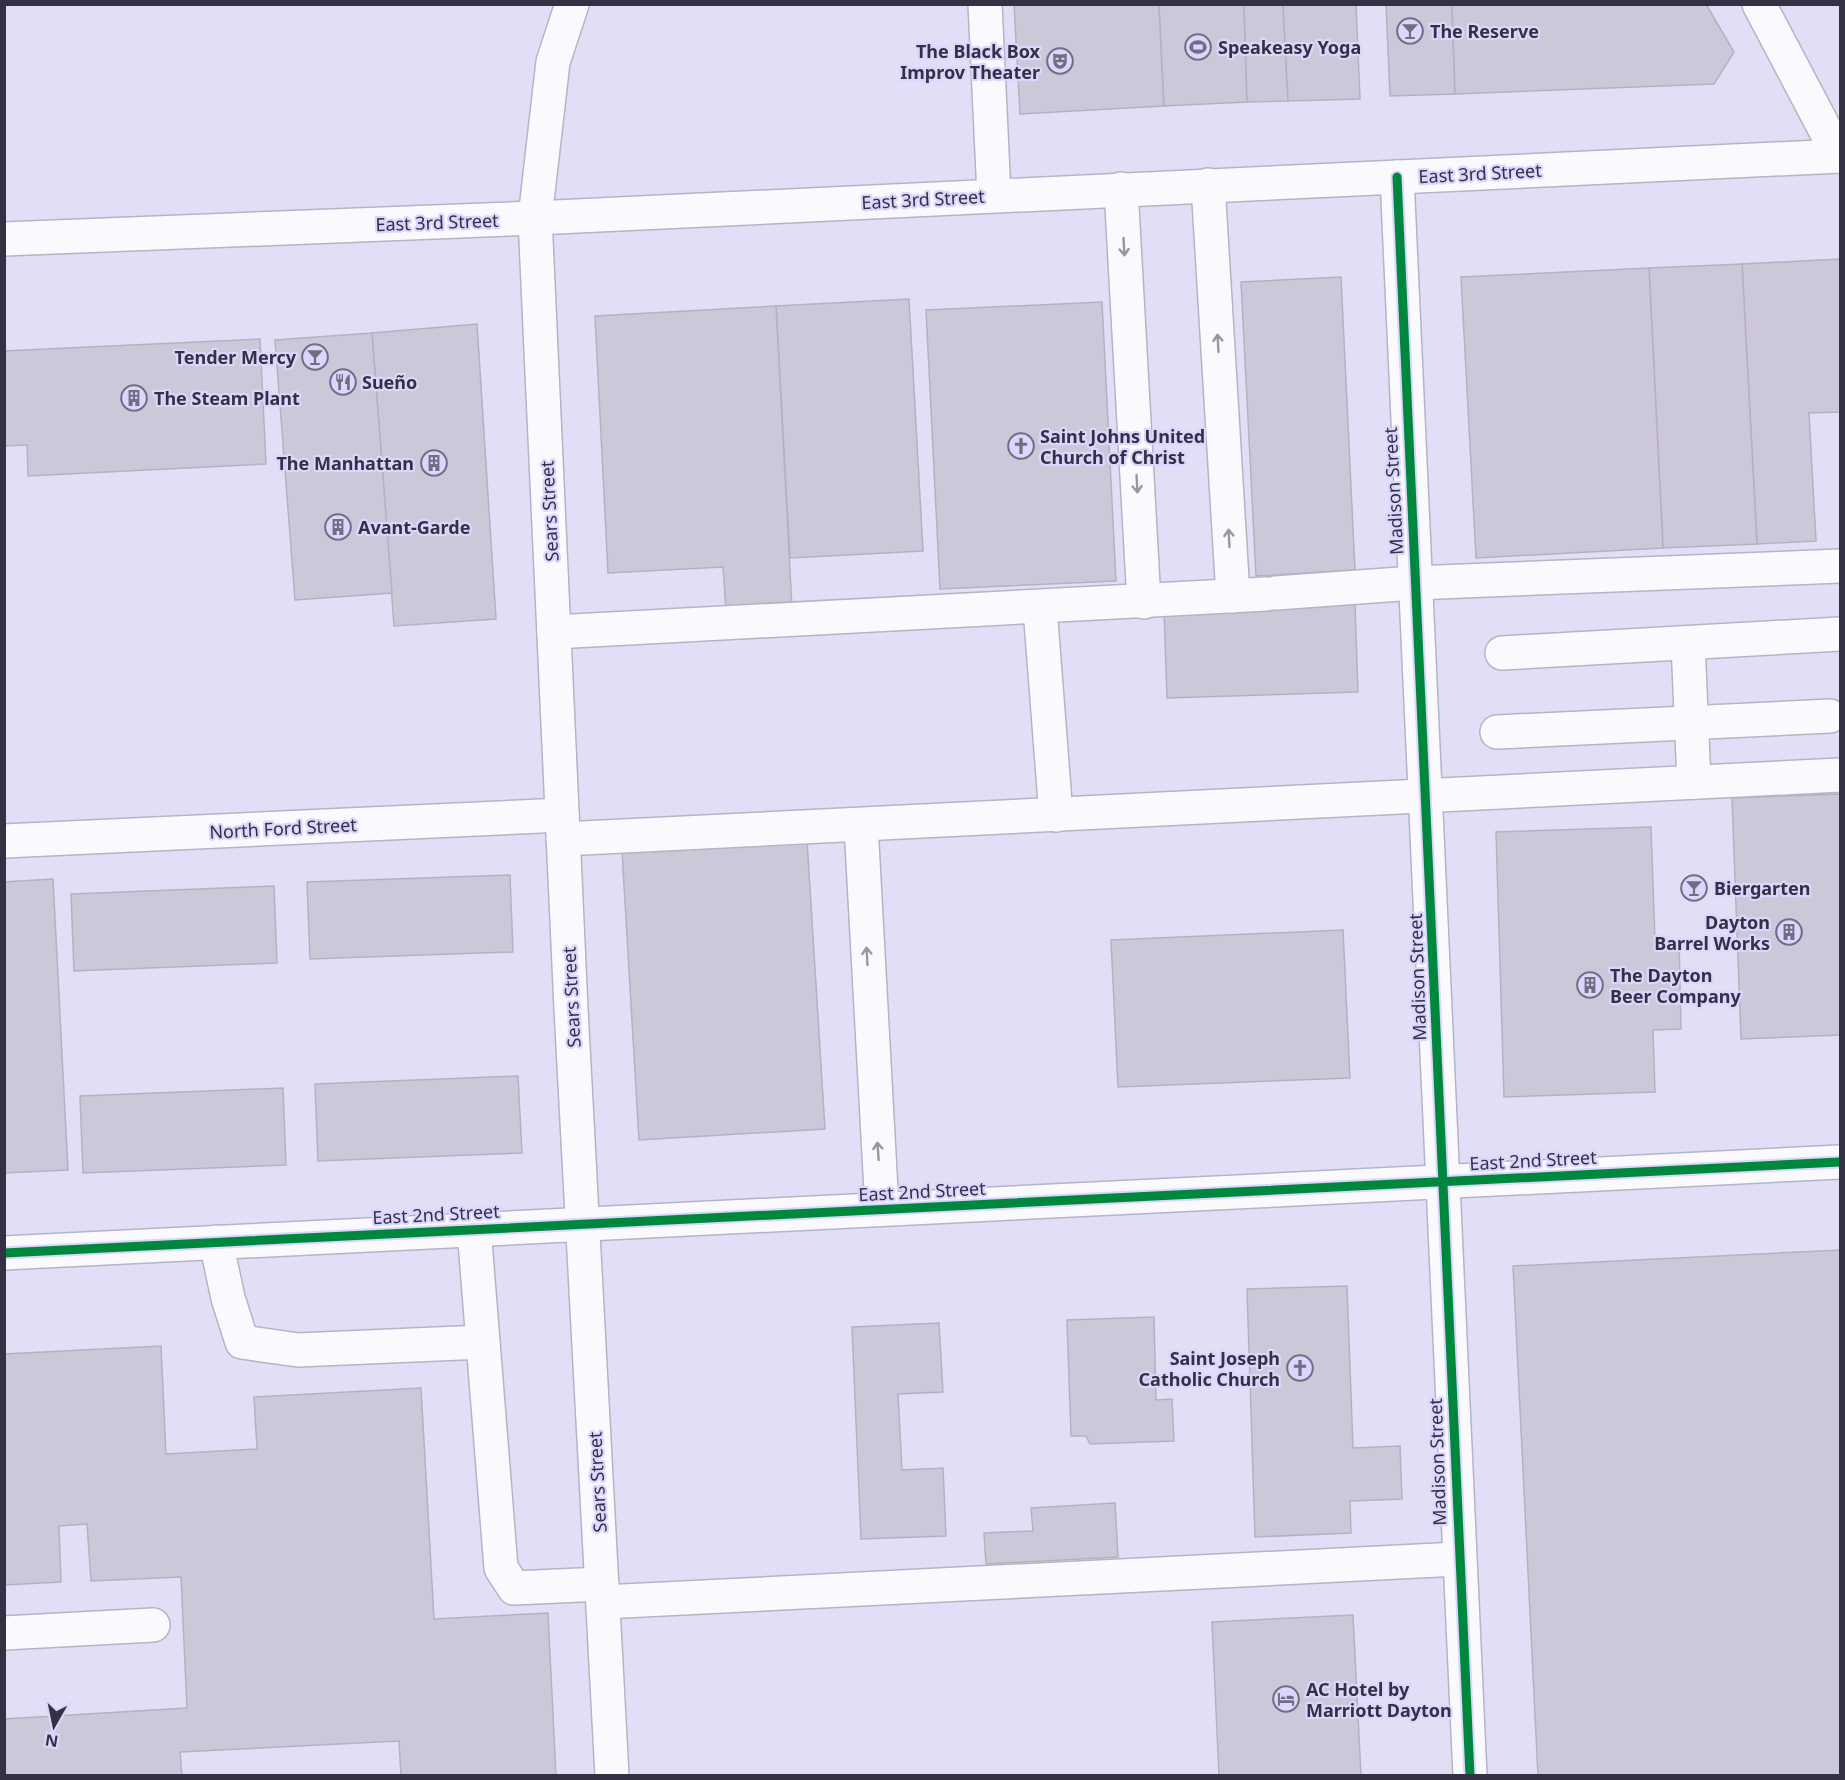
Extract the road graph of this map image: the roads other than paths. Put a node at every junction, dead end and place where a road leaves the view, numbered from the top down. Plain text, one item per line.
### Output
1 (572, 4) edge
2 (985, 4) edge
3 (1759, 4) edge
4 (1840, 156) edge
5 (1397, 177) junction
6 (1208, 185) junction
7 (1121, 189) junction
8 (994, 195) junction
9 (535, 218) junction
10 (4, 239) edge
11 (1840, 566) edge
12 (1414, 583) junction
13 (1233, 596) junction
14 (1144, 602) junction
15 (1040, 608) junction
16 (554, 632) junction
17 (1840, 634) edge
18 (1688, 643) junction
19 (1502, 653) dead end
20 (1830, 716) dead end
21 (1691, 722) junction
22 (1497, 732) dead end
23 (1840, 776) edge
24 (1694, 782) junction
25 (1426, 796) junction
26 (1056, 815) junction
27 (861, 825) junction
28 (563, 827) junction
29 (4, 841) edge
30 (1840, 1162) edge
31 (1441, 1180) junction
32 (882, 1209) junction
33 (583, 1223) junction
34 (474, 1229) junction
35 (216, 1242) junction
36 (4, 1253) edge
37 (483, 1342) junction
38 (1458, 1559) junction
39 (602, 1593) junction
40 (153, 1625) dead end
41 (4, 1633) edge
42 (612, 1776) edge
43 (1470, 1776) edge

1 - 9 street, Sears Street
2 - 8 street
3 - 4 street
4 - 5 street, East 3rd Street
5 - 6 street, East 3rd Street
5 - 12 street, Madison Street
6 - 7 street, East 3rd Street
13 -> 6 street
7 - 8 street, East 3rd Street
7 -> 14 street
8 - 9 street, East 3rd Street
9 - 10 street, East 3rd Street
9 - 16 street, Sears Street
11 - 12 street
12 - 13 street
12 - 25 street, Madison Street
13 - 14 street
14 - 15 street
15 - 16 street
15 - 26 street
16 - 28 street, Sears Street
17 - 18 street
18 - 19 street
18 - 21 street
20 - 21 street
21 - 22 street
21 - 24 street
23 - 24 street, North Ford Street
24 - 25 street, North Ford Street
25 - 26 street, North Ford Street
25 - 31 street, Madison Street
26 - 27 street, North Ford Street
27 - 28 street, North Ford Street
32 -> 27 street
28 - 29 street, North Ford Street
28 - 33 street, Sears Street
30 - 31 street, East 2nd Street
31 - 32 street, East 2nd Street
31 - 38 street, Madison Street
32 - 33 street, East 2nd Street
33 - 34 street, East 2nd Street
33 - 39 street, Sears Street
34 - 35 street, East 2nd Street
34 - 37 street
35 - 36 street, East 2nd Street
35 - 37 street
37 - 39 street
38 - 39 street
38 - 43 street, Madison Street
39 - 42 street, Sears Street
40 - 41 street

